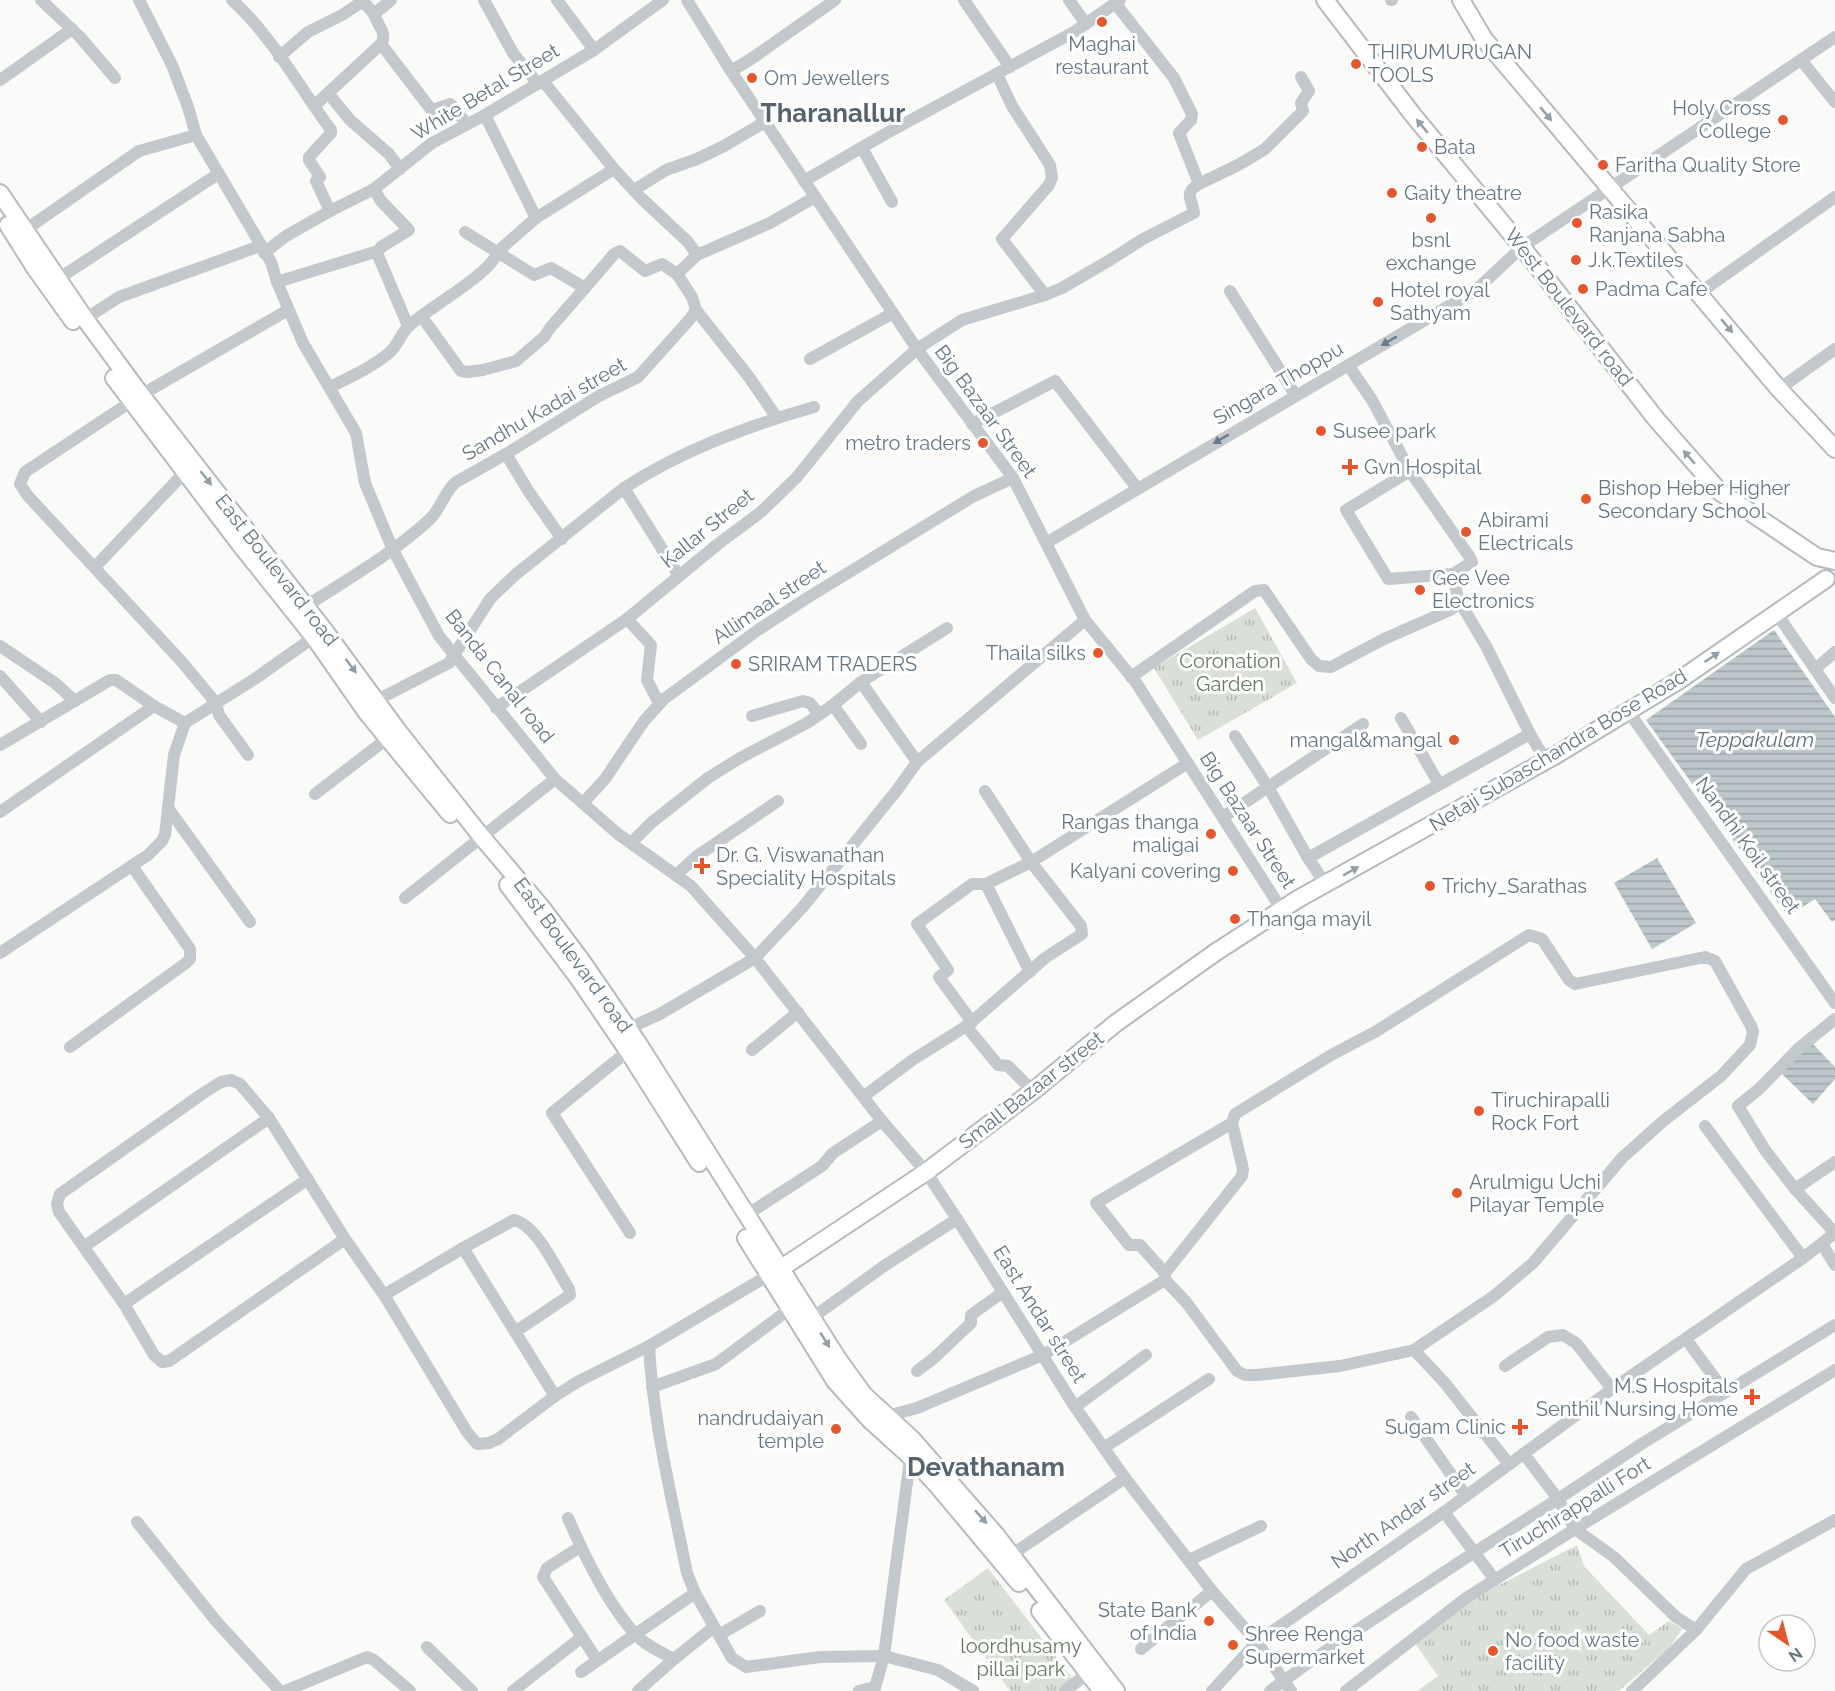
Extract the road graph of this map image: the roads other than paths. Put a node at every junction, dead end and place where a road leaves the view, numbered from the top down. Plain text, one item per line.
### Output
1 (41, 0) edge
2 (232, 0) edge
3 (391, 0) edge
4 (484, 0) edge
5 (557, 0) edge
6 (663, 0) edge
7 (687, 0) edge
8 (964, 0) edge
9 (1069, 0) edge
10 (1325, 0) edge
11 (1461, 0) edge
12 (833, 1) edge
13 (1118, 1) edge
14 (144, 2) edge
15 (374, 14) junction
16 (1086, 24) junction
17 (72, 29) junction
18 (1835, 37) edge
19 (381, 44) junction
20 (594, 50) junction
21 (279, 57) junction
22 (1800, 60) junction
23 (1010, 67) junction
24 (731, 71) junction
25 (997, 74) junction
26 (1301, 77) dead end
27 (115, 78) dead end
28 (0, 80) edge
29 (541, 82) junction
30 (328, 93) junction
31 (1835, 102) edge
32 (314, 106) junction
33 (485, 115) junction
34 (765, 122) junction
35 (467, 124) junction
36 (196, 135) junction
37 (862, 148) junction
38 (400, 169) junction
39 (614, 169) junction
40 (218, 174) junction
41 (804, 182) junction
42 (1198, 184) junction
43 (374, 189) junction
44 (1609, 189) junction
45 (634, 190) junction
46 (0, 193) edge
47 (815, 197) junction
48 (1835, 197) edge
49 (892, 202) dead end
50 (330, 211) junction
51 (0, 212) edge
52 (536, 218) junction
53 (25, 230) junction
54 (465, 232) dead end
55 (1522, 247) junction
56 (262, 249) junction
57 (378, 251) junction
58 (497, 252) junction
59 (697, 255) junction
60 (677, 274) junction
61 (58, 279) junction
62 (277, 282) junction
63 (585, 288) junction
64 (1230, 291) dead end
65 (1698, 294) junction
66 (1045, 295) junction
67 (288, 310) junction
68 (696, 310) junction
69 (892, 313) junction
70 (422, 317) junction
71 (85, 319) junction
72 (408, 326) junction
73 (917, 349) junction
74 (1835, 350) edge
75 (810, 359) dead end
76 (1348, 365) junction
77 (330, 387) junction
78 (1779, 388) junction
79 (1296, 396) junction
80 (137, 398) junction
81 (814, 407) dead end
82 (777, 418) junction
83 (972, 424) junction
84 (1835, 449) edge
85 (506, 454) junction
86 (1410, 471) junction
87 (185, 472) junction
88 (1013, 478) junction
89 (624, 488) junction
90 (1137, 488) junction
91 (562, 539) junction
92 (1046, 543) junction
93 (393, 550) junction
94 (1817, 557) junction
95 (1835, 561) edge
96 (94, 567) junction
97 (1453, 574) junction
98 (680, 576) junction
99 (1830, 584) edge
100 (1458, 599) junction
101 (306, 606) junction
102 (1777, 614) junction
103 (627, 619) junction
104 (1085, 620) junction
105 (947, 628) dead end
106 (314, 637) junction
107 (1, 649) edge
108 (1835, 652) edge
109 (453, 655) junction
110 (1815, 669) junction
111 (0, 675) edge
112 (1131, 677) junction
113 (861, 682) junction
114 (1835, 698) edge
115 (377, 700) junction
116 (75, 701) junction
117 (216, 703) junction
118 (659, 703) junction
119 (832, 705) junction
120 (154, 706) junction
121 (496, 708) junction
122 (1628, 711) junction
123 (819, 714) junction
124 (752, 716) dead end
125 (1401, 718) dead end
126 (41, 722) junction
127 (185, 723) junction
128 (1363, 724) dead end
129 (1530, 734) junction
130 (1235, 736) dead end
131 (388, 738) junction
132 (2, 741) edge
133 (861, 744) dead end
134 (248, 755) dead end
135 (1546, 760) junction
136 (917, 762) junction
137 (1188, 763) junction
138 (555, 778) junction
139 (1439, 784) junction
140 (1268, 787) junction
141 (985, 791) dead end
142 (315, 794) dead end
143 (778, 801) dead end
144 (584, 802) junction
145 (168, 808) junction
146 (0, 812) edge
147 (1222, 817) junction
148 (165, 836) junction
149 (190, 838) junction
150 (477, 839) junction
151 (632, 843) junction
152 (1308, 858) junction
153 (1031, 862) junction
154 (132, 866) junction
155 (676, 875) junction
156 (986, 884) junction
157 (1326, 885) junction
158 (405, 898) dead end
159 (1282, 910) junction
160 (250, 922) dead end
161 (0, 953) edge
162 (755, 958) junction
163 (1030, 972) junction
164 (1835, 1003) edge
165 (798, 1012) junction
166 (1835, 1019) edge
167 (969, 1024) junction
168 (627, 1029) junction
169 (70, 1047) dead end
170 (752, 1050) dead end
171 (628, 1051) junction
172 (1033, 1091) junction
173 (864, 1096) junction
174 (269, 1118) junction
175 (882, 1121) junction
176 (1232, 1123) junction
177 (1705, 1126) dead end
178 (1835, 1162) edge
179 (926, 1172) junction
180 (308, 1179) junction
181 (1795, 1189) junction
182 (745, 1216) junction
183 (957, 1219) junction
184 (630, 1233) dead end
185 (1835, 1233) edge
186 (345, 1239) junction
187 (1822, 1244) junction
188 (85, 1246) junction
189 (463, 1248) junction
190 (1803, 1258) junction
191 (1835, 1265) edge
192 (775, 1272) junction
193 (1165, 1277) junction
194 (1003, 1292) junction
195 (384, 1295) junction
196 (124, 1304) junction
197 (791, 1308) junction
198 (812, 1318) junction
199 (1835, 1325) edge
200 (515, 1332) junction
201 (1686, 1339) junction
202 (649, 1346) junction
203 (1414, 1350) junction
204 (1043, 1355) junction
205 (1146, 1355) dead end
206 (1505, 1366) dead end
207 (917, 1371) dead end
208 (1835, 1371) edge
209 (1209, 1379) dead end
210 (652, 1387) junction
211 (1612, 1389) junction
212 (1725, 1392) junction
213 (555, 1396) junction
214 (1074, 1407) junction
215 (887, 1416) junction
216 (1411, 1417) dead end
217 (912, 1439) junction
218 (1105, 1447) junction
219 (1524, 1454) junction
220 (911, 1457) junction
221 (1509, 1464) junction
222 (1125, 1478) junction
223 (1466, 1496) junction
224 (1558, 1499) junction
225 (1444, 1512) junction
226 (568, 1518) dead end
227 (1835, 1520) edge
228 (137, 1522) dead end
229 (1261, 1526) dead end
230 (1575, 1528) junction
231 (580, 1547) junction
232 (1475, 1552) junction
233 (1011, 1555) junction
234 (1189, 1560) junction
235 (1495, 1580) junction
236 (1212, 1591) junction
237 (695, 1593) junction
238 (760, 1611) dead end
239 (1696, 1630) junction
240 (716, 1631) junction
241 (635, 1634) junction
242 (582, 1637) junction
243 (1257, 1642) junction
244 (427, 1647) dead end
245 (1141, 1648) dead end
246 (884, 1656) junction
247 (674, 1659) junction
248 (597, 1660) junction
249 (581, 1672) dead end
250 (1088, 1672) junction
251 (1288, 1686) edge
252 (875, 1689) edge
253 (280, 1691) edge
254 (285, 1691) edge
255 (410, 1691) edge
256 (472, 1691) edge
257 (513, 1691) edge
258 (638, 1691) edge
259 (859, 1691) edge
260 (973, 1691) edge
261 (1065, 1691) edge
262 (1102, 1691) edge
263 (1116, 1691) edge
264 (1212, 1691) edge
265 (1270, 1691) edge
266 (1346, 1691) edge
267 (1632, 1691) edge

1 - 17 street
2 - 21 street
3 - 15 street
4 - 29 street
5 - 20 street
6 - 20 street, White Betal Street
7 - 24 street, Big Bazaar Street
8 - 23 street
9 - 16 street
55 -> 10 main road, West Boulevard road
11 -> 44 main road
12 - 24 street
13 - 16 street
13 - 42 street
14 - 36 street, Banda Canal road
15 - 19 street
15 - 21 street
16 - 23 street
17 - 27 street
17 - 28 street
18 - 22 street, Singara Thoppu
19 - 30 street
19 - 35 street
20 - 29 street, White Betal Street
21 - 32 street
22 - 31 street
22 - 44 street, Singara Thoppu
23 - 25 street
24 - 34 street, Big Bazaar Street
25 - 37 street
25 - 66 street
26 - 42 street
29 - 33 street, White Betal Street
29 - 39 street
30 - 32 street
30 - 38 street
32 - 50 street
33 - 35 street, White Betal Street
33 - 52 street
34 - 41 street, Big Bazaar Street
34 - 45 street
35 - 38 street, White Betal Street
36 - 40 street, Banda Canal road
36 - 53 street
37 - 41 street
37 - 49 street
38 - 43 street, White Betal Street
39 - 45 street
39 - 52 street
40 - 56 street, Banda Canal road
40 - 61 street
41 - 47 street, Big Bazaar Street
42 - 66 street, Kallar Street
43 - 50 street, White Betal Street
43 - 57 street
44 - 55 street, Singara Thoppu
44 - 65 main road
45 - 59 street
46 - 53 main road, East Boulevard road
47 - 59 street
47 - 69 street, Big Bazaar Street
48 - 65 street
50 - 56 street, White Betal Street
51 - 80 main road
52 - 58 street
53 - 61 main road, East Boulevard road
54 - 58 street
55 -> 76 street, Singara Thoppu
94 -> 55 main road, West Boulevard road
56 - 62 street, Banda Canal road
56 - 71 street, White Betal Street
57 - 62 street
57 - 72 street
58 - 63 street
58 - 70 street
59 - 60 street
60 - 63 street
60 - 68 street
61 - 71 main road, East Boulevard road
62 - 67 street, Banda Canal road
63 - 70 street
64 - 79 street
65 -> 78 main road
66 - 73 street, Kallar Street
67 - 77 street, Banda Canal road
67 - 80 street
68 - 82 street
68 - 85 street, Sandhu Kadai street
69 - 73 street, Big Bazaar Street
69 - 75 street
70 - 72 street
71 - 80 main road, East Boulevard road
72 - 77 street
73 - 83 street, Big Bazaar Street
73 - 98 street, Kallar Street
74 - 78 street
76 - 79 street, Singara Thoppu
76 - 86 street
77 - 93 street, Banda Canal road
78 - 84 main road
79 -> 90 street, Singara Thoppu
80 - 87 main road
80 - 96 street
80 -> 101 main road, East Boulevard road
81 - 82 street
82 - 89 street
83 - 88 street, Big Bazaar Street
83 - 90 street
85 - 91 street
85 - 93 street, Sandhu Kadai street
86 - 97 street
86 - 97 street
87 - 96 street
87 - 106 main road
88 - 92 street, Big Bazaar Street
88 - 118 street, Allimaal street
89 - 91 street
89 - 98 street
90 - 92 street, Singara Thoppu
91 - 109 street
92 - 104 street, Big Bazaar Street
93 - 101 street, Sandhu Kadai street
93 - 109 street, Banda Canal road
94 - 95 main road
94 - 99 main road
96 - 117 street
97 - 100 street
98 - 103 street, Kallar Street
99 - 102 main road, Netaji Subaschandra Bose Road
100 - 112 street
100 - 129 street
101 -> 115 main road, East Boulevard road
102 - 110 street
122 -> 102 main road, Netaji Subaschandra Bose Road
103 - 118 street
103 - 121 street, Kallar Street
104 - 112 street, Big Bazaar Street
104 - 136 street
105 - 113 street
106 - 117 street
106 - 131 main road
107 - 116 street
108 - 110 street
109 - 115 street
109 - 121 street, Banda Canal road
110 - 114 street
111 - 126 street
112 - 137 street, Big Bazaar Street
113 - 119 street
113 - 136 street
115 - 150 main road, East Boulevard road
116 - 120 street
116 - 126 street
117 - 127 street
117 - 134 street
118 - 144 street, Allimaal street
119 - 123 street
119 - 133 street
120 - 127 street
120 - 146 street
121 - 138 street, Banda Canal road
122 - 135 main road, Netaji Subaschandra Bose Road
122 - 164 street, Nandhi Koil street
123 - 124 street
123 - 151 street
125 - 139 street
126 - 132 street
127 - 145 street
128 - 140 street
129 - 135 street
129 - 139 street
130 - 140 street
131 - 142 street
131 - 150 main road
157 -> 135 main road, Netaji Subaschandra Bose Road
136 - 162 street
137 - 147 street, Big Bazaar Street
137 - 153 street
138 - 144 street, Banda Canal road
138 - 150 street
139 - 152 street
140 - 147 street
140 - 152 street
141 - 153 street
143 - 155 street
144 - 151 street, Banda Canal road
145 - 148 street
145 - 149 street
147 - 159 street, Big Bazaar Street
148 - 149 street
148 - 154 street
149 - 160 street
150 - 158 street
150 - 168 main road, East Boulevard road
150 - 171 main road
151 - 155 street, Banda Canal road
152 - 157 street
153 - 156 street
153 - 163 street
154 - 161 street
154 - 169 street
155 - 162 street, Banda Canal road
156 - 163 street
156 - 167 street
157 - 159 main road, Netaji Subaschandra Bose Road
159 - 172 main road, Small Bazaar street
162 - 165 street, East Andar street
162 - 168 street
163 - 167 street
165 - 170 street
165 - 173 street, East Andar street
166 - 181 street
167 - 172 street
167 - 173 street
168 - 182 main road, East Boulevard road
171 - 184 street
171 - 192 main road
172 - 179 main road, Small Bazaar street
173 - 175 street, East Andar street
174 - 180 street
174 - 188 street
174 - 188 street
175 - 179 street, East Andar street
175 - 182 street
176 - 193 street
176 - 193 street
176 - 203 street
177 - 190 street
178 - 181 street
179 - 183 street, East Andar street
179 - 192 main road, Small Bazaar street
180 - 186 street
180 - 196 street
181 - 185 street
182 - 192 main road, East Boulevard road
183 - 194 street, East Andar street
183 - 198 street
185 - 187 street, North Andar street
186 - 195 street
186 - 196 street
187 - 190 street, North Andar street
187 - 191 street
188 - 196 street
189 - 195 street
189 - 200 street
189 - 200 street
190 - 201 street, North Andar street
192 - 197 main road
192 - 198 main road, East Boulevard road
192 - 202 street
193 - 203 street
193 - 204 street
194 - 204 street, East Andar street
194 - 207 street
195 - 213 street
197 - 210 street
197 - 220 main road
198 -> 215 main road, East Boulevard road
199 - 212 street
200 - 213 street
201 - 211 street, North Andar street
201 - 212 street
202 - 210 street
202 - 213 street
203 - 221 street
204 - 214 street, East Andar street
204 - 215 street
205 - 214 street
206 - 211 street
208 - 230 street, Tiruchirappalli Fort
209 - 218 street
210 - 237 street
211 - 219 street, North Andar street
212 - 224 street
214 - 218 street, East Andar street
215 - 217 main road, East Boulevard road
216 - 223 street
217 - 220 street
217 -> 233 main road, East Boulevard road
218 - 222 street, East Andar street
219 - 221 street, North Andar street
219 - 224 street
220 - 246 street
220 - 250 main road
221 - 223 street, North Andar street
222 - 233 street
222 - 234 street, East Andar street
223 - 225 street, North Andar street
224 - 230 street
224 - 232 street
225 - 232 street
225 - 243 street, North Andar street
226 - 231 street
227 - 239 street
228 - 253 street
229 - 234 street
230 - 235 street, Tiruchirappalli Fort
230 - 239 street
231 - 241 street
231 - 242 street
232 - 235 street
232 - 251 street
233 - 263 main road, East Boulevard road
234 - 236 street, East Andar street
235 - 266 street, Tiruchirappalli Fort
236 - 243 street, East Andar street
236 - 245 street
237 - 240 street
237 - 241 street
238 - 240 street
239 - 267 street
240 - 246 street
240 - 247 street
241 - 247 street
241 - 248 street
242 - 248 street
242 - 257 street
243 - 251 street, East Andar street
243 - 264 street, North Andar street
244 - 256 street
246 - 252 street
246 - 260 street
247 - 258 street
248 - 249 street
250 - 261 street
250 - 262 main road
251 - 265 street
252 - 259 street
254 - 255 street

